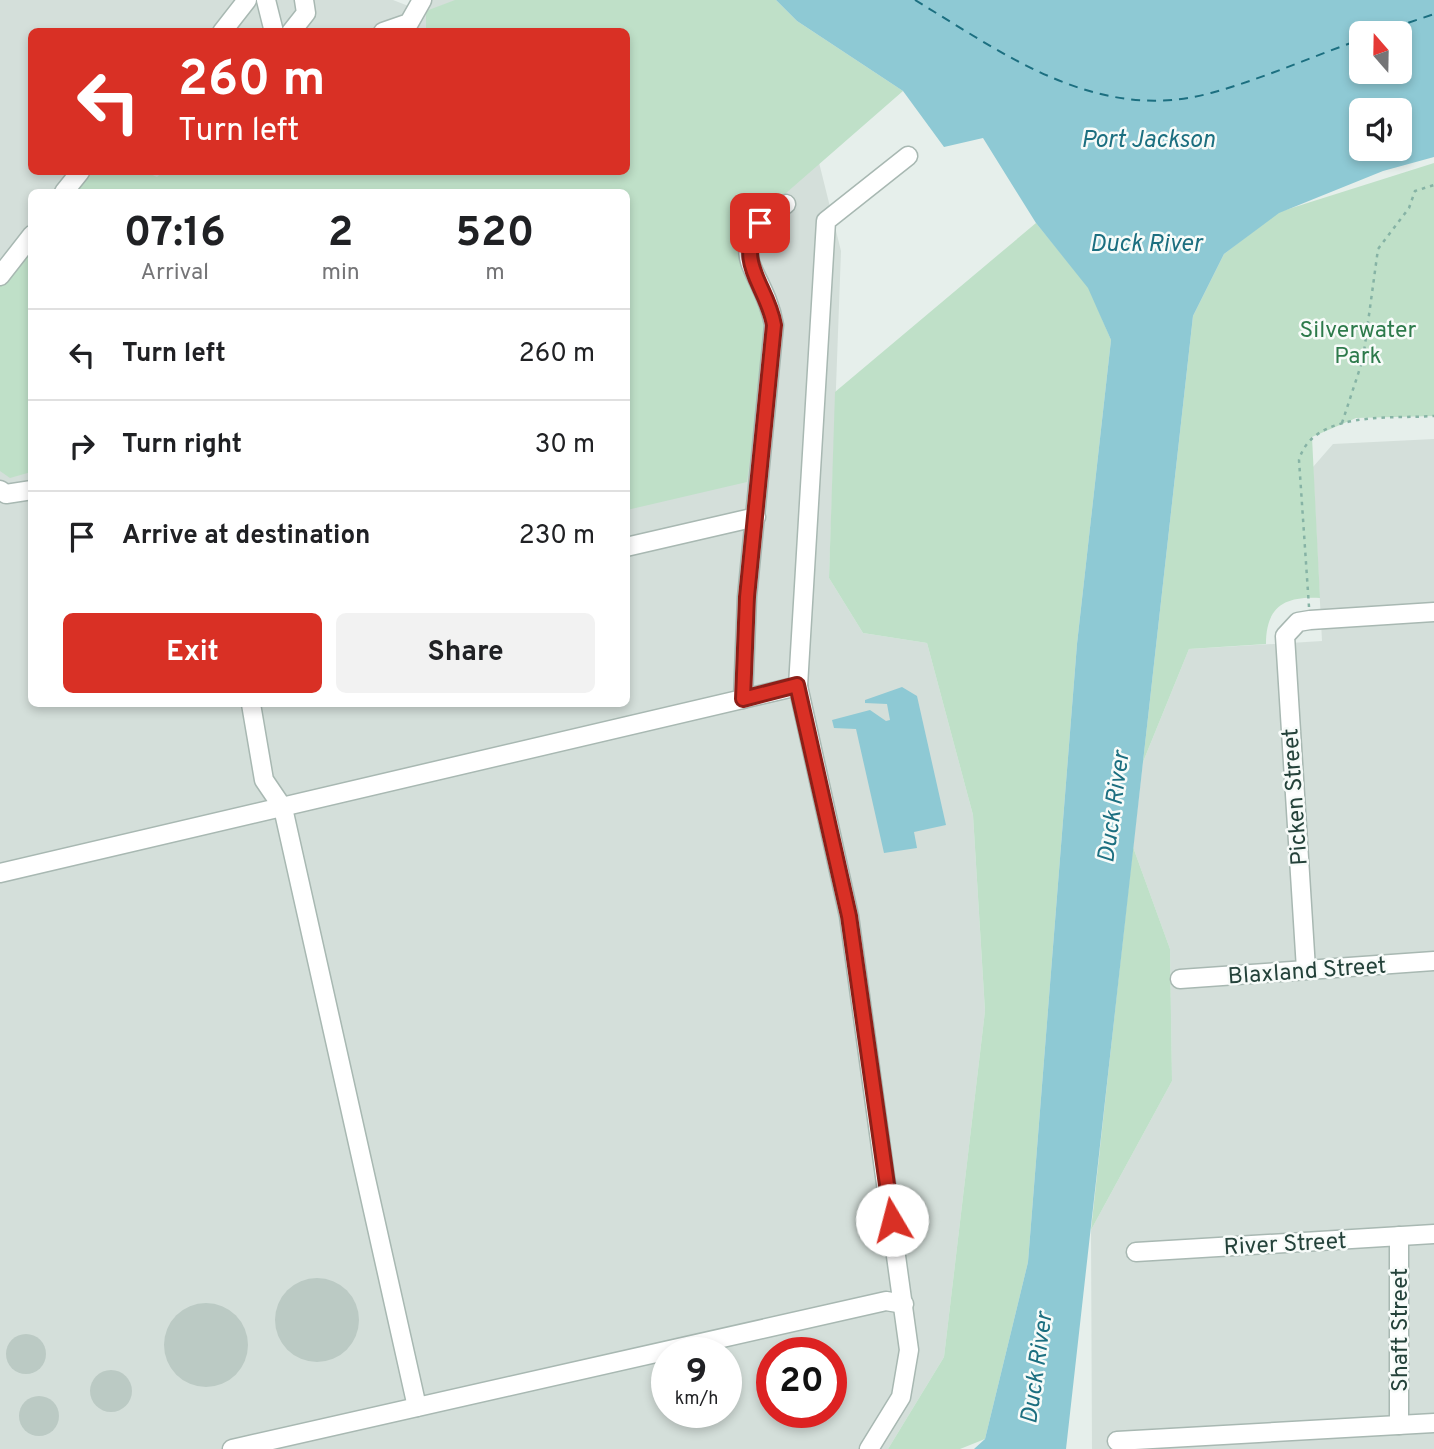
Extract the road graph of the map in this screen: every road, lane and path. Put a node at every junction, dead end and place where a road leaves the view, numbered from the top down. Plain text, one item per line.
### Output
1 (247, 0) edge
2 (266, 0) edge
3 (304, 0) edge
4 (422, 0) edge
5 (225, 28) edge
6 (273, 28) edge
7 (294, 28) edge
8 (395, 28) edge
9 (908, 156) dead end
10 (78, 175) edge
11 (1434, 185) edge
12 (66, 189) edge
13 (786, 204) dead end
14 (28, 240) edge
15 (0, 276) edge
16 (1434, 416) edge
17 (1342, 423) junction
18 (28, 491) edge
19 (2, 495) edge
20 (756, 517) junction
21 (630, 546) edge
22 (1434, 612) edge
23 (1310, 620) junction
24 (797, 685) junction
25 (743, 699) junction
26 (252, 707) edge
27 (283, 807) junction
28 (0, 873) edge
29 (1434, 961) edge
30 (1306, 968) junction
31 (1180, 979) dead end
32 (1434, 1234) edge
33 (1399, 1236) junction
34 (1136, 1252) dead end
35 (895, 1303) junction
36 (416, 1407) junction
37 (1434, 1423) edge
38 (1399, 1425) junction
39 (1251, 1441) edge
40 (1125, 1443) edge
41 (232, 1449) edge
42 (869, 1449) edge

1 - 5 street
2 - 6 street
3 - 7 street
4 - 8 street
9 - 24 street
10 - 12 street
11 - 17 path
13 - 20 street
14 - 15 street
16 - 17 path
17 - 23 path
18 - 19 street
20 - 21 street
20 - 25 street
22 - 23 street
23 - 30 street, Picken Street
24 - 25 street
24 - 35 street
25 - 27 street
26 - 27 street
27 - 28 street
27 - 36 street
29 - 30 street, Blaxland Street
30 - 31 street, Blaxland Street
32 - 33 street, River Street
33 - 34 street, River Street
33 - 38 street, Shaft Street
35 - 36 street
35 - 42 street
36 - 41 street
37 - 38 street
38 - 39 street
39 - 40 street

